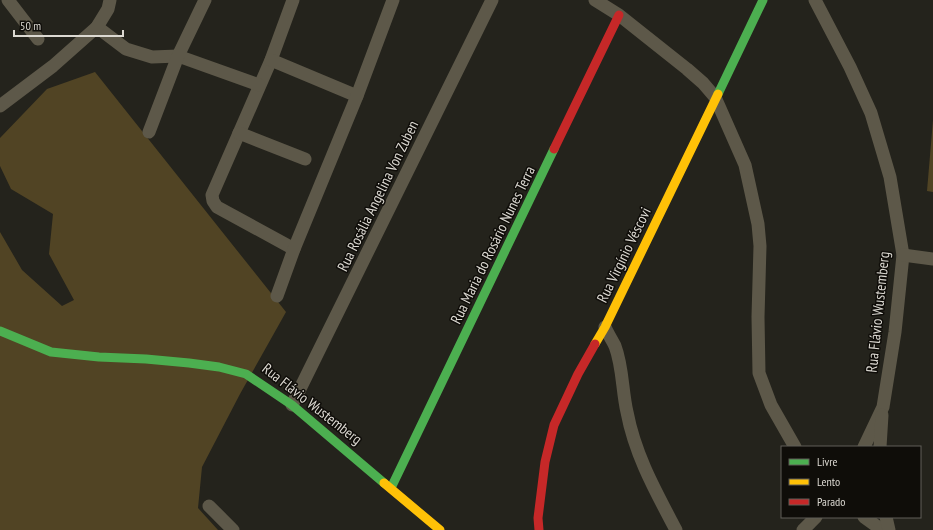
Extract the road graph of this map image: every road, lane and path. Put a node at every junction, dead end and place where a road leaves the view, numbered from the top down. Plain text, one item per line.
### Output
1 (8, 0) edge
2 (110, 0) edge
3 (205, 0) edge
4 (293, 0) edge
5 (393, 0) edge
6 (492, 0) edge
7 (595, 0) edge
8 (763, 0) edge
9 (815, 0) edge
10 (619, 15) junction
11 (97, 27) junction
12 (38, 39) dead end
13 (178, 56) junction
14 (271, 60) junction
15 (259, 85) junction
16 (357, 96) junction
17 (715, 97) junction
18 (0, 106) edge
19 (149, 132) dead end
20 (238, 133) junction
21 (305, 159) dead end
22 (294, 249) junction
23 (903, 255) junction
24 (933, 259) edge
25 (277, 296) dead end
26 (605, 327) junction
27 (0, 331) edge
28 (292, 405) junction
29 (883, 407) junction
30 (794, 446) edge
31 (864, 446) edge
32 (880, 446) edge
33 (391, 488) junction
34 (209, 506) dead end
35 (815, 518) edge
36 (865, 518) edge
37 (886, 518) edge
38 (233, 530) edge
39 (440, 530) edge
40 (539, 530) edge
41 (676, 530) edge
42 (803, 530) edge
43 (882, 530) edge
44 (889, 530) edge

1 - 12 street
2 - 11 street
3 - 13 street
4 - 14 street
5 - 16 street
6 - 28 street, Rua Rosália Angelina Von Zuben
7 - 10 street
8 - 17 street, Rua Virgínio Véscovi
9 - 23 street, Rua Flávio Wustemberg
10 - 17 street
10 - 33 street, Rua Maria do Rosário Nunes Terra
11 - 13 street
11 - 18 street
13 - 15 street
13 - 19 street
14 - 15 street
14 - 16 street
15 - 20 street
16 - 22 street
17 - 26 street, Rua Virgínio Véscovi
17 - 30 street
20 - 21 street
20 - 22 street
22 - 25 street
23 - 24 street
23 - 29 street, Rua Flávio Wustemberg
26 - 40 street, Rua Virgínio Véscovi
26 - 41 street
27 - 28 street, Rua Flávio Wustemberg
28 - 33 street, Rua Flávio Wustemberg
29 - 31 street, Rua Flávio Wustemberg
29 - 32 street
33 - 39 street, Rua Flávio Wustemberg
34 - 38 street
35 - 42 street
36 - 43 street
37 - 44 street

